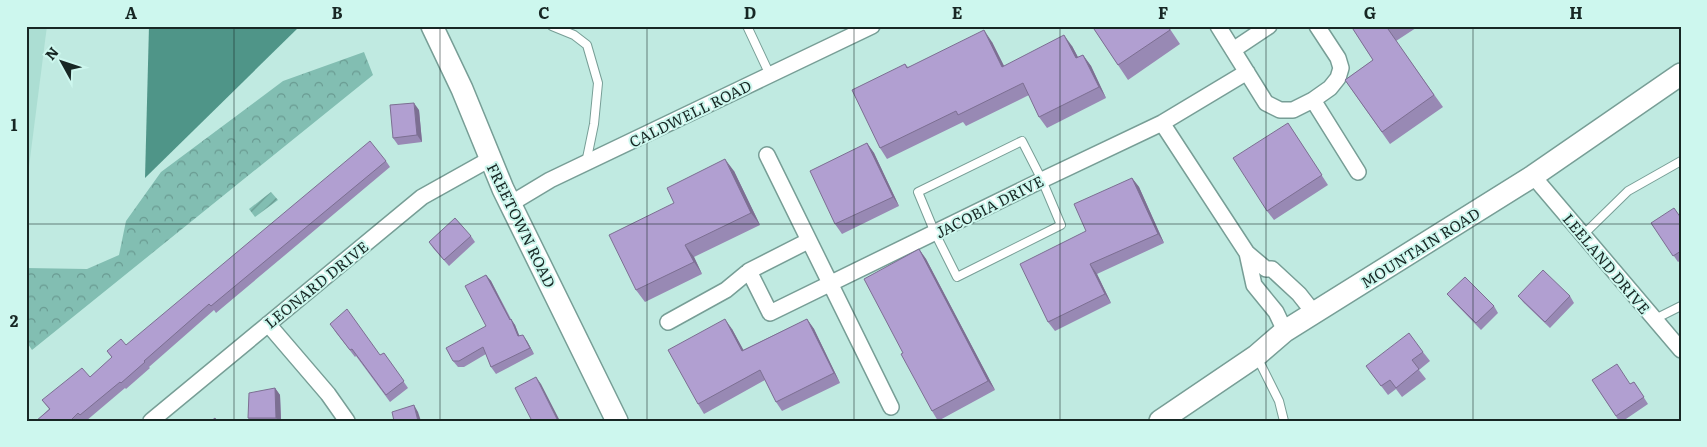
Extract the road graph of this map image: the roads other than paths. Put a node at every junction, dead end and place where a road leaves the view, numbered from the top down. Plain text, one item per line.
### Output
1 (432, 26) edge
2 (552, 26) edge
3 (747, 26) edge
4 (872, 26) edge
5 (1218, 26) edge
6 (1269, 26) edge
7 (1317, 26) edge
8 (1233, 50) junction
9 (1247, 72) junction
10 (1681, 74) edge
11 (770, 75) junction
12 (1313, 100) junction
13 (1162, 123) junction
14 (767, 155) dead end
15 (490, 159) junction
16 (1681, 161) edge
17 (586, 163) junction
18 (1358, 172) dead end
19 (1533, 176) junction
20 (1042, 180) junction
21 (510, 204) junction
22 (934, 234) junction
23 (1584, 235) junction
24 (808, 241) junction
25 (1247, 253) junction
26 (749, 271) junction
27 (829, 283) junction
28 (1681, 306) edge
29 (1314, 314) junction
30 (1655, 318) junction
31 (668, 322) dead end
32 (268, 324) junction
33 (1285, 331) junction
34 (1681, 350) edge
35 (1256, 356) junction
36 (891, 407) dead end
37 (1166, 419) edge
38 (151, 421) edge
39 (347, 421) edge
40 (617, 421) edge
41 (1284, 421) edge

1 - 15 main road, FREETOWN ROAD
2 - 17 lane
3 - 11 lane
4 - 11 street, CALDWELL ROAD
5 - 8 street
6 - 8 street
7 - 12 street
8 - 9 street
9 - 12 street
9 - 13 street, JACOBIA DRIVE
10 - 19 main road, MOUNTAIN ROAD
11 - 17 street, CALDWELL ROAD
12 - 18 street
13 - 20 street, JACOBIA DRIVE
13 - 25 street
14 - 24 street
15 - 21 main road, FREETOWN ROAD
15 - 32 street, LEONARD DRIVE
16 - 23 lane
17 - 21 street, CALDWELL ROAD
19 - 23 street, LEELAND DRIVE
19 - 29 main road, MOUNTAIN ROAD
20 - 22 street, JACOBIA DRIVE
20 - 22 lane
20 - 22 lane
21 - 40 main road, FREETOWN ROAD
22 - 27 street, JACOBIA DRIVE
23 - 30 street, LEELAND DRIVE
24 - 26 street
24 - 27 street
25 - 29 street
25 - 33 street
26 - 27 street, JACOBIA DRIVE
26 - 31 street
27 - 36 street
28 - 30 lane
29 - 33 main road, MOUNTAIN ROAD
30 - 34 street, LEELAND DRIVE
32 - 38 street, LEONARD DRIVE
32 - 39 street
33 - 35 main road, MOUNTAIN ROAD
35 - 37 main road, MOUNTAIN ROAD
35 - 41 lane

